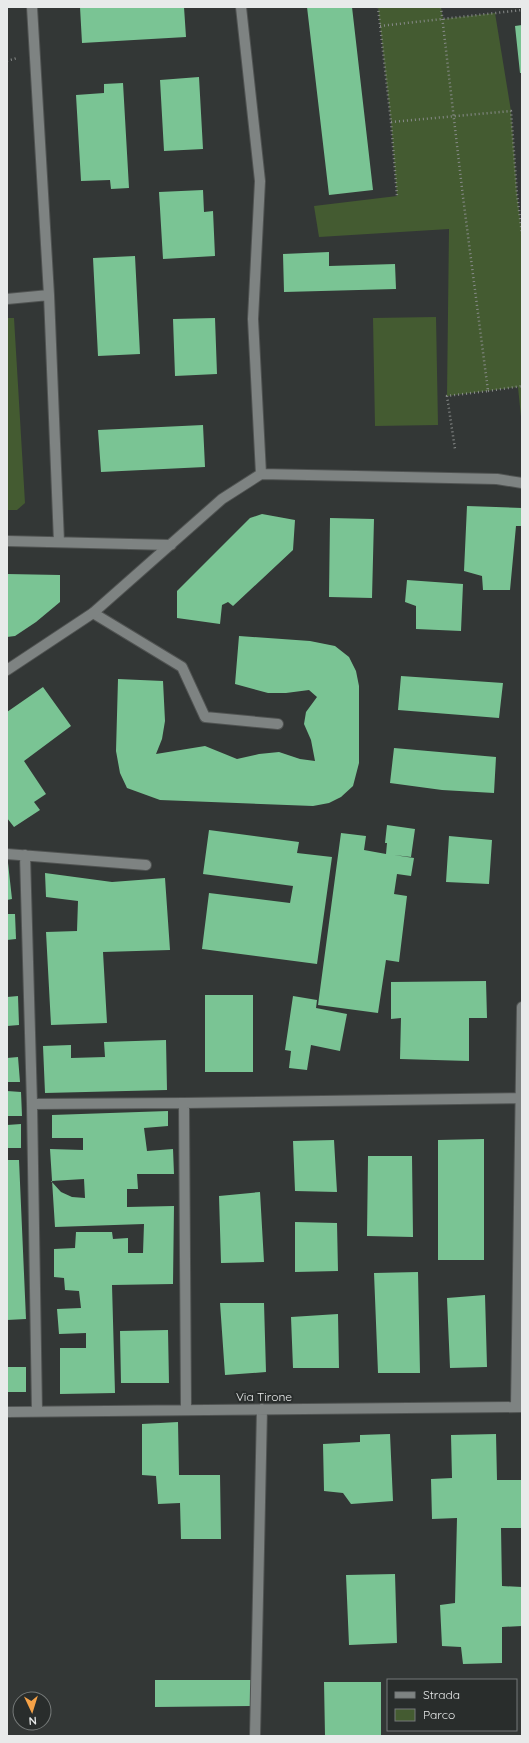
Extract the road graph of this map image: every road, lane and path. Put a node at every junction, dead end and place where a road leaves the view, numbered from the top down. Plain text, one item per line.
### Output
1 (32, 7) edge
2 (240, 7) edge
3 (378, 7) edge
4 (441, 7) edge
5 (522, 10) edge
6 (443, 19) junction
7 (380, 26) junction
8 (453, 117) junction
9 (391, 122) junction
10 (397, 196) dead end
11 (522, 234) edge
12 (49, 296) junction
13 (7, 299) edge
14 (522, 386) edge
15 (488, 391) junction
16 (455, 449) dead end
17 (261, 474) junction
18 (522, 483) edge
19 (7, 541) edge
20 (59, 542) junction
21 (171, 545) junction
22 (93, 613) junction
23 (7, 670) edge
24 (278, 724) dead end
25 (7, 854) edge
26 (25, 855) junction
27 (146, 865) dead end
28 (522, 1007) edge
29 (520, 1098) junction
30 (184, 1103) junction
31 (32, 1104) junction
32 (519, 1407) edge
33 (186, 1409) junction
34 (262, 1410) junction
35 (37, 1411) junction
36 (7, 1412) edge
37 (256, 1736) edge

1 - 12 street
2 - 17 street
3 - 7 path
4 - 6 path
5 - 6 path
6 - 7 path
6 - 8 path
7 - 9 path
8 - 9 path
8 - 11 path
8 - 15 path
9 - 10 path
12 - 13 street
12 - 20 street
14 - 15 path
15 - 16 path
17 - 18 street
17 - 21 street
19 - 20 street
20 - 21 street
21 - 22 street
22 - 23 street
22 - 24 street
25 - 26 street
26 - 27 street
26 - 31 street
28 - 29 street
29 - 30 street
29 - 32 street
30 - 31 street
30 - 33 street
31 - 35 street
32 - 34 street, Via Tirone
33 - 34 street, Via Tirone
33 - 35 street, Via Tirone
34 - 37 street
35 - 36 street, Via Tirone

